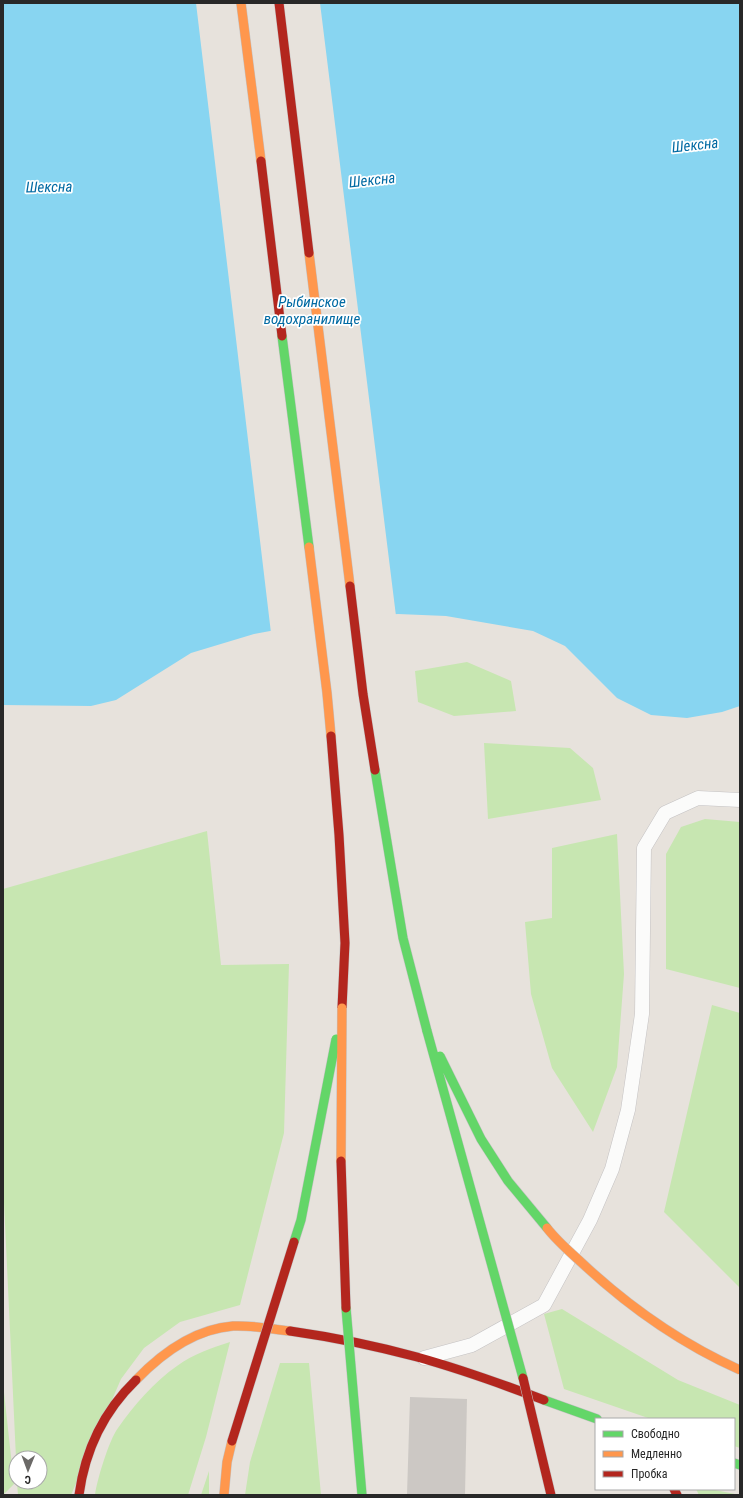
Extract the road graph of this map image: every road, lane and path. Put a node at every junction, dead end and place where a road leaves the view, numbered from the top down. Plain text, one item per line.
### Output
1 (241, 3) edge
2 (279, 3) edge
3 (740, 800) edge
4 (342, 1008) junction
5 (427, 1031) junction
6 (422, 1358) junction
7 (740, 1370) edge
8 (595, 1418) edge
9 (80, 1495) edge
10 (224, 1495) edge
11 (362, 1495) edge
12 (551, 1495) edge

1 - 4 main road
2 - 5 main road
3 - 6 lane
4 - 10 main road, bridge
4 - 11 main road, bridge
5 - 7 main road, bridge
5 - 12 main road, bridge
6 - 8 main road
6 - 9 main road

